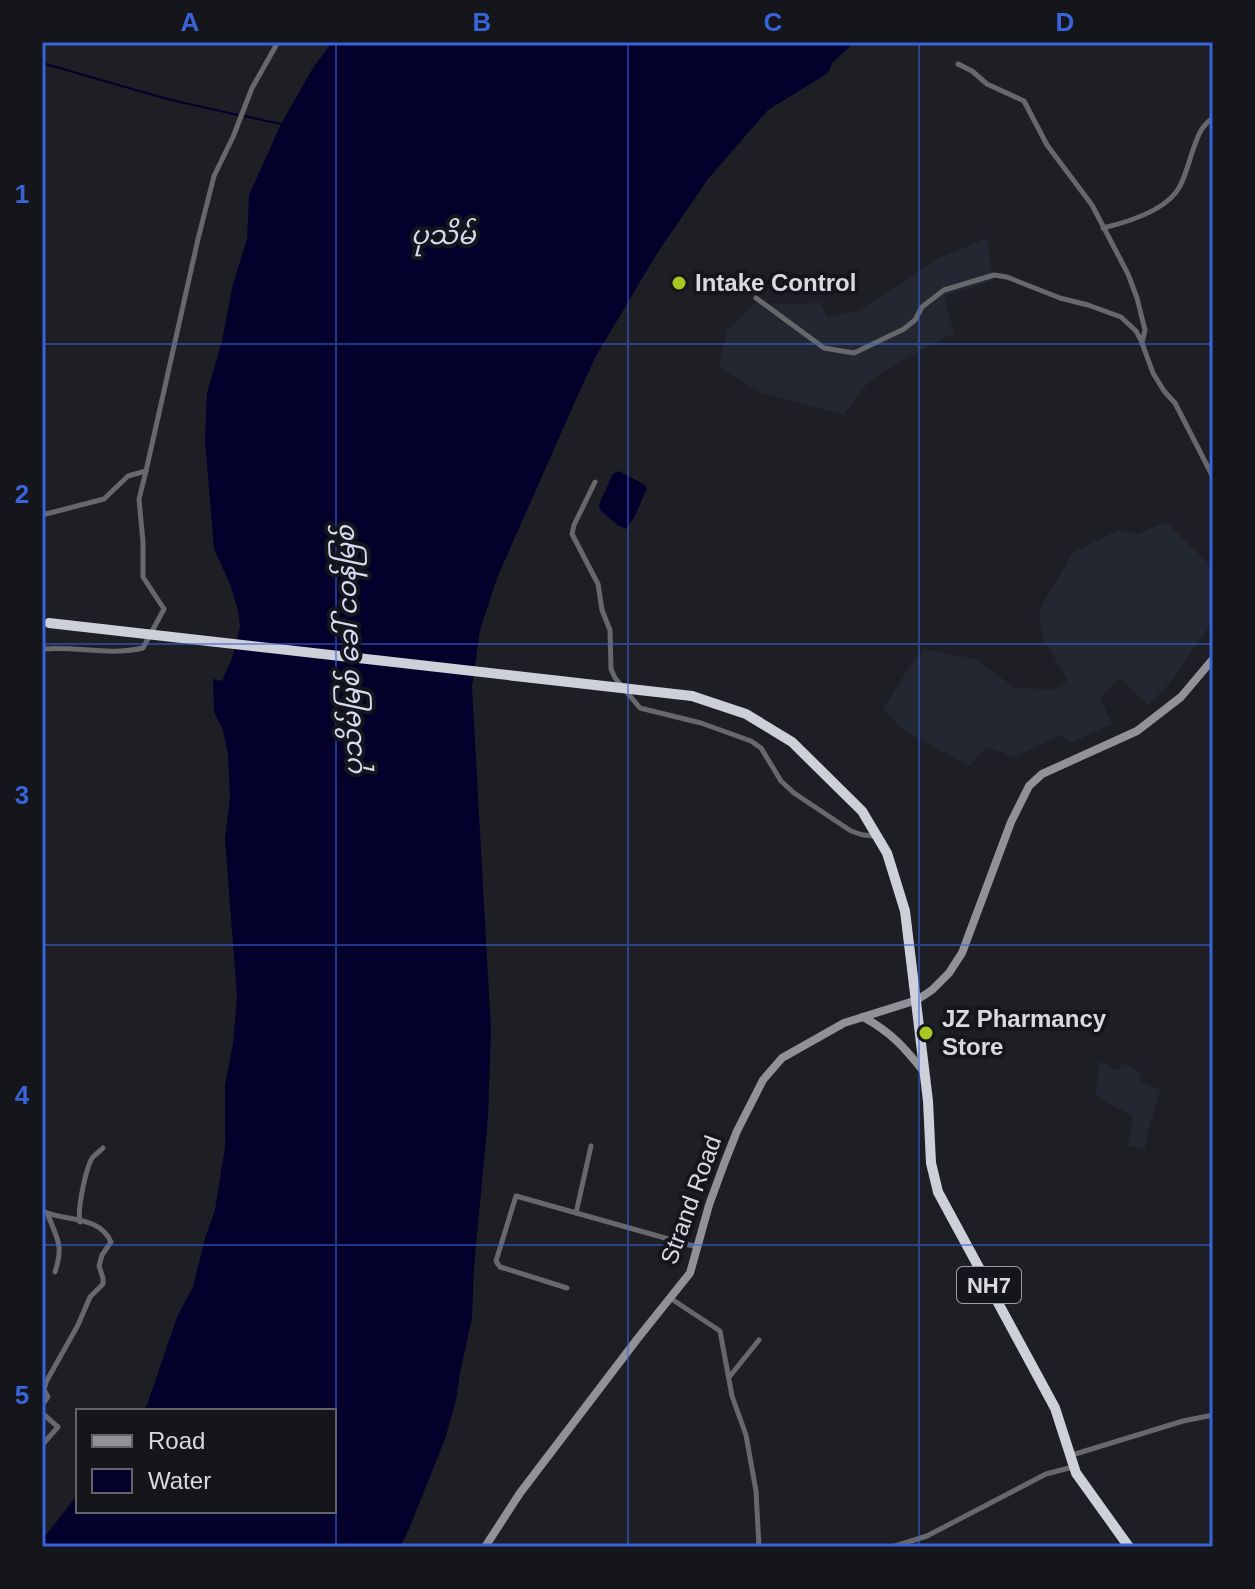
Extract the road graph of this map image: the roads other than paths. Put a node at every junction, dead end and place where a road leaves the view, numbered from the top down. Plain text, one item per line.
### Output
1 (278, 42) edge
2 (958, 64) dead end
3 (1213, 118) edge
4 (1103, 228) junction
5 (756, 298) dead end
6 (1142, 343) junction
7 (146, 471) junction
8 (1213, 477) edge
9 (595, 482) dead end
10 (42, 515) edge
11 (45, 622) edge
12 (42, 649) edge
13 (1213, 659) edge
14 (876, 836) junction
15 (917, 1000) junction
16 (863, 1017) junction
17 (924, 1072) junction
18 (591, 1146) dead end
19 (103, 1148) dead end
20 (45, 1212) edge
21 (576, 1213) junction
22 (80, 1222) junction
23 (698, 1247) junction
24 (55, 1272) dead end
25 (567, 1288) dead end
26 (670, 1298) junction
27 (759, 1340) dead end
28 (729, 1377) junction
29 (42, 1405) edge
30 (42, 1413) edge
31 (1213, 1415) edge
32 (42, 1445) edge
33 (1070, 1455) junction
34 (1074, 1467) junction
35 (485, 1547) edge
36 (759, 1547) edge
37 (892, 1547) edge
38 (1129, 1547) edge

1 - 7 street
2 - 4 street
3 - 4 street
4 - 6 street
5 - 6 street
6 - 8 street
7 - 10 street
7 - 12 street
9 - 14 street
11 - 14 highway, NH7, bridge
13 - 15 main road
14 - 15 highway, NH7
15 - 16 main road, Strand Road
15 - 17 highway, NH7
16 - 17 main road
16 - 23 main road, Strand Road
17 - 33 highway, NH7
18 - 21 street
19 - 22 street
20 - 22 street
20 - 24 street
21 - 23 street
21 - 25 street
22 - 29 street
23 - 26 main road, Strand Road
26 - 28 street
26 - 35 main road, Strand Road
27 - 28 street
28 - 36 street
30 - 32 street
31 - 33 street
33 - 34 highway, NH7
34 - 37 street
34 - 38 highway, NH7

